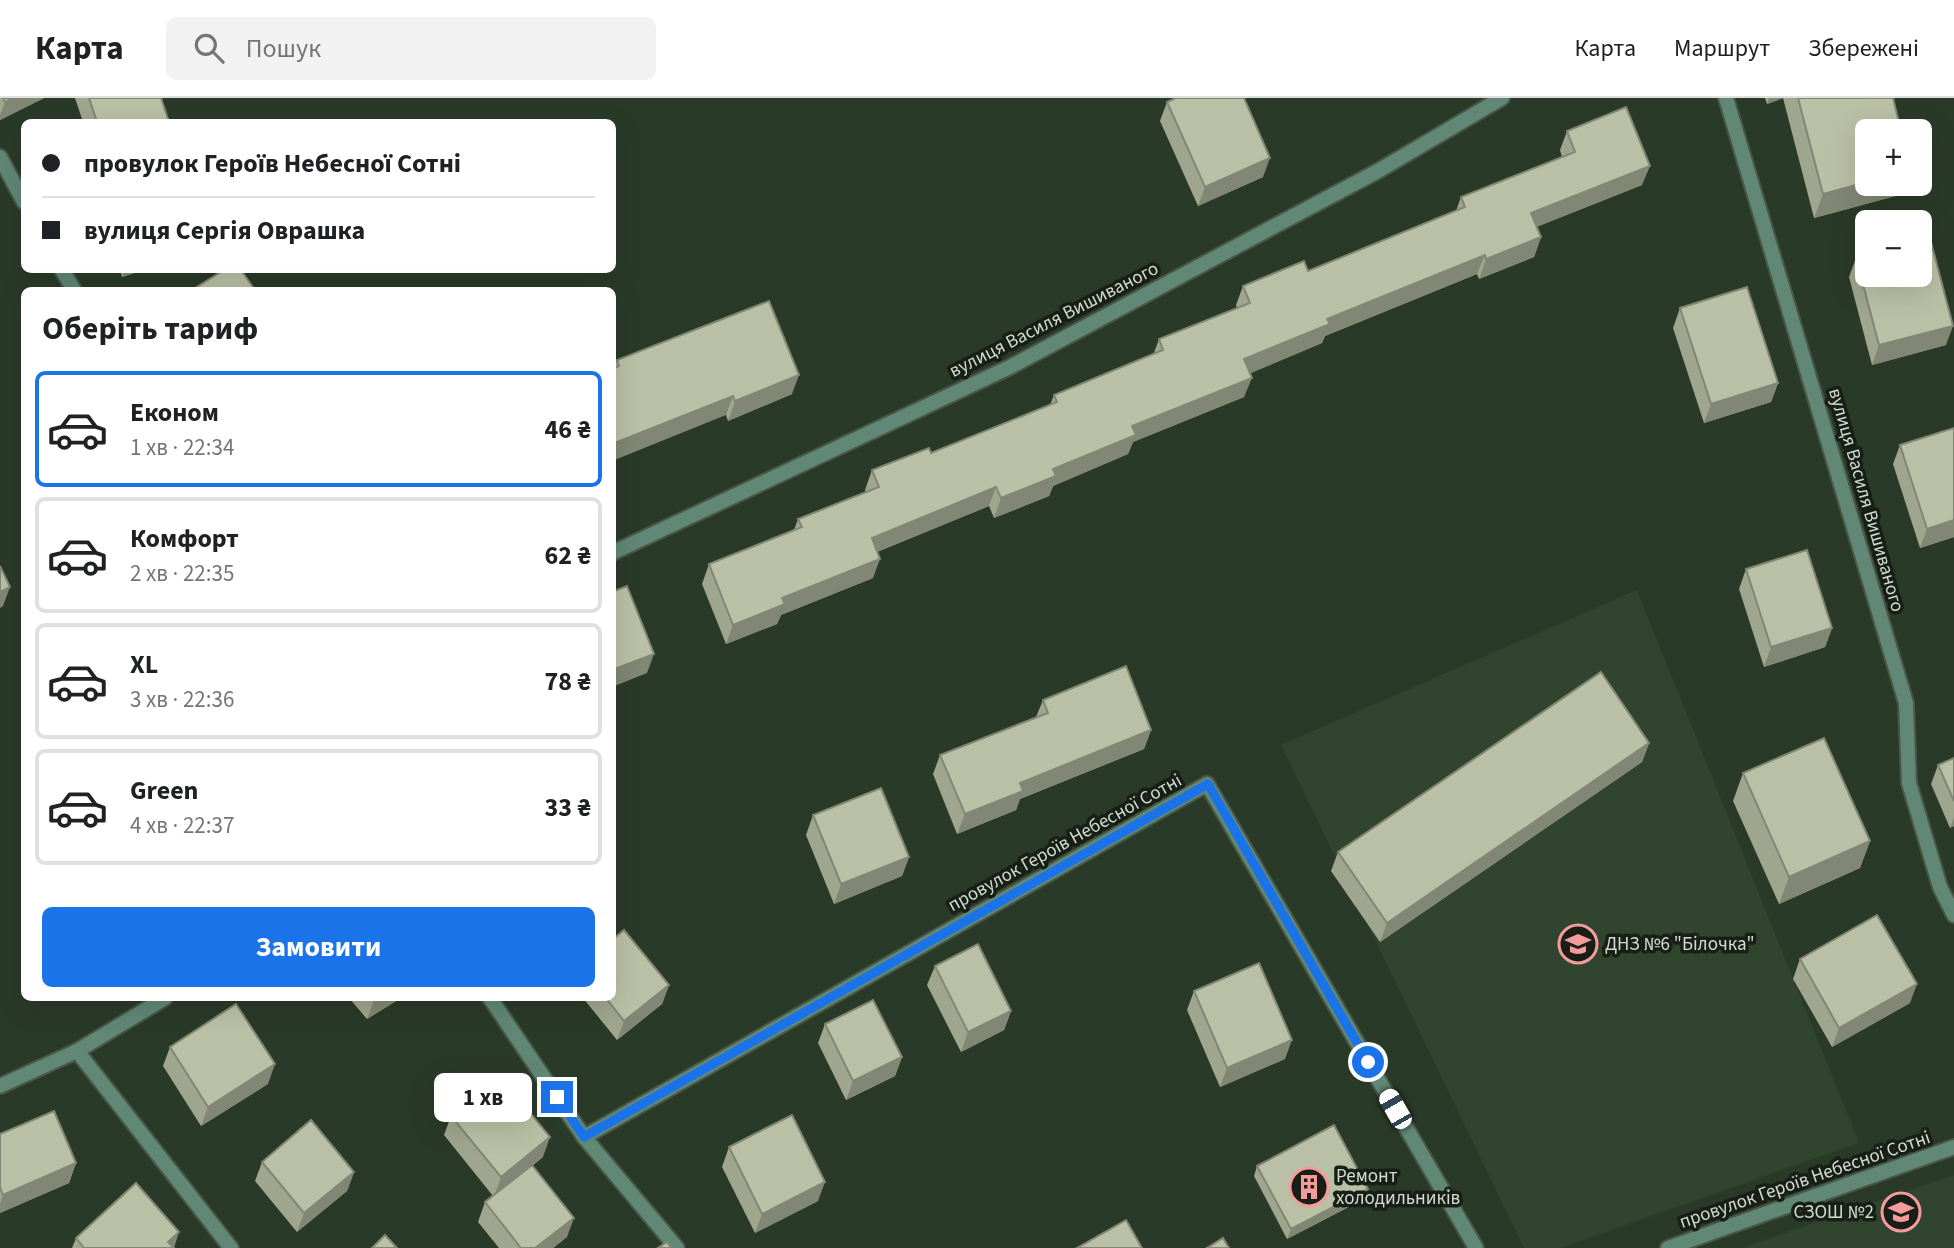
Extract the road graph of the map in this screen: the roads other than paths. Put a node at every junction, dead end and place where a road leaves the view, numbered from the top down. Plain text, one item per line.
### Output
1 (1502, 98) edge
2 (1726, 98) edge
3 (0, 157) edge
4 (21, 196) edge
5 (616, 551) edge
6 (1954, 915) edge
7 (160, 1001) edge
8 (492, 1001) edge
9 (76, 1051) junction
10 (0, 1086) edge
11 (584, 1137) junction
12 (1954, 1147) edge
13 (231, 1248) edge
14 (677, 1248) edge
15 (1476, 1248) edge
16 (1668, 1248) edge

1 - 5 street, вулиця Василя Вишиваного
2 - 6 street, вулиця Василя Вишиваного
3 - 4 street
7 - 9 street
8 - 11 street
9 - 10 street
9 - 13 street
11 - 14 street
11 - 15 street, провулок Героїв Небесної Сотні
12 - 16 street, провулок Героїв Небесної Сотні

